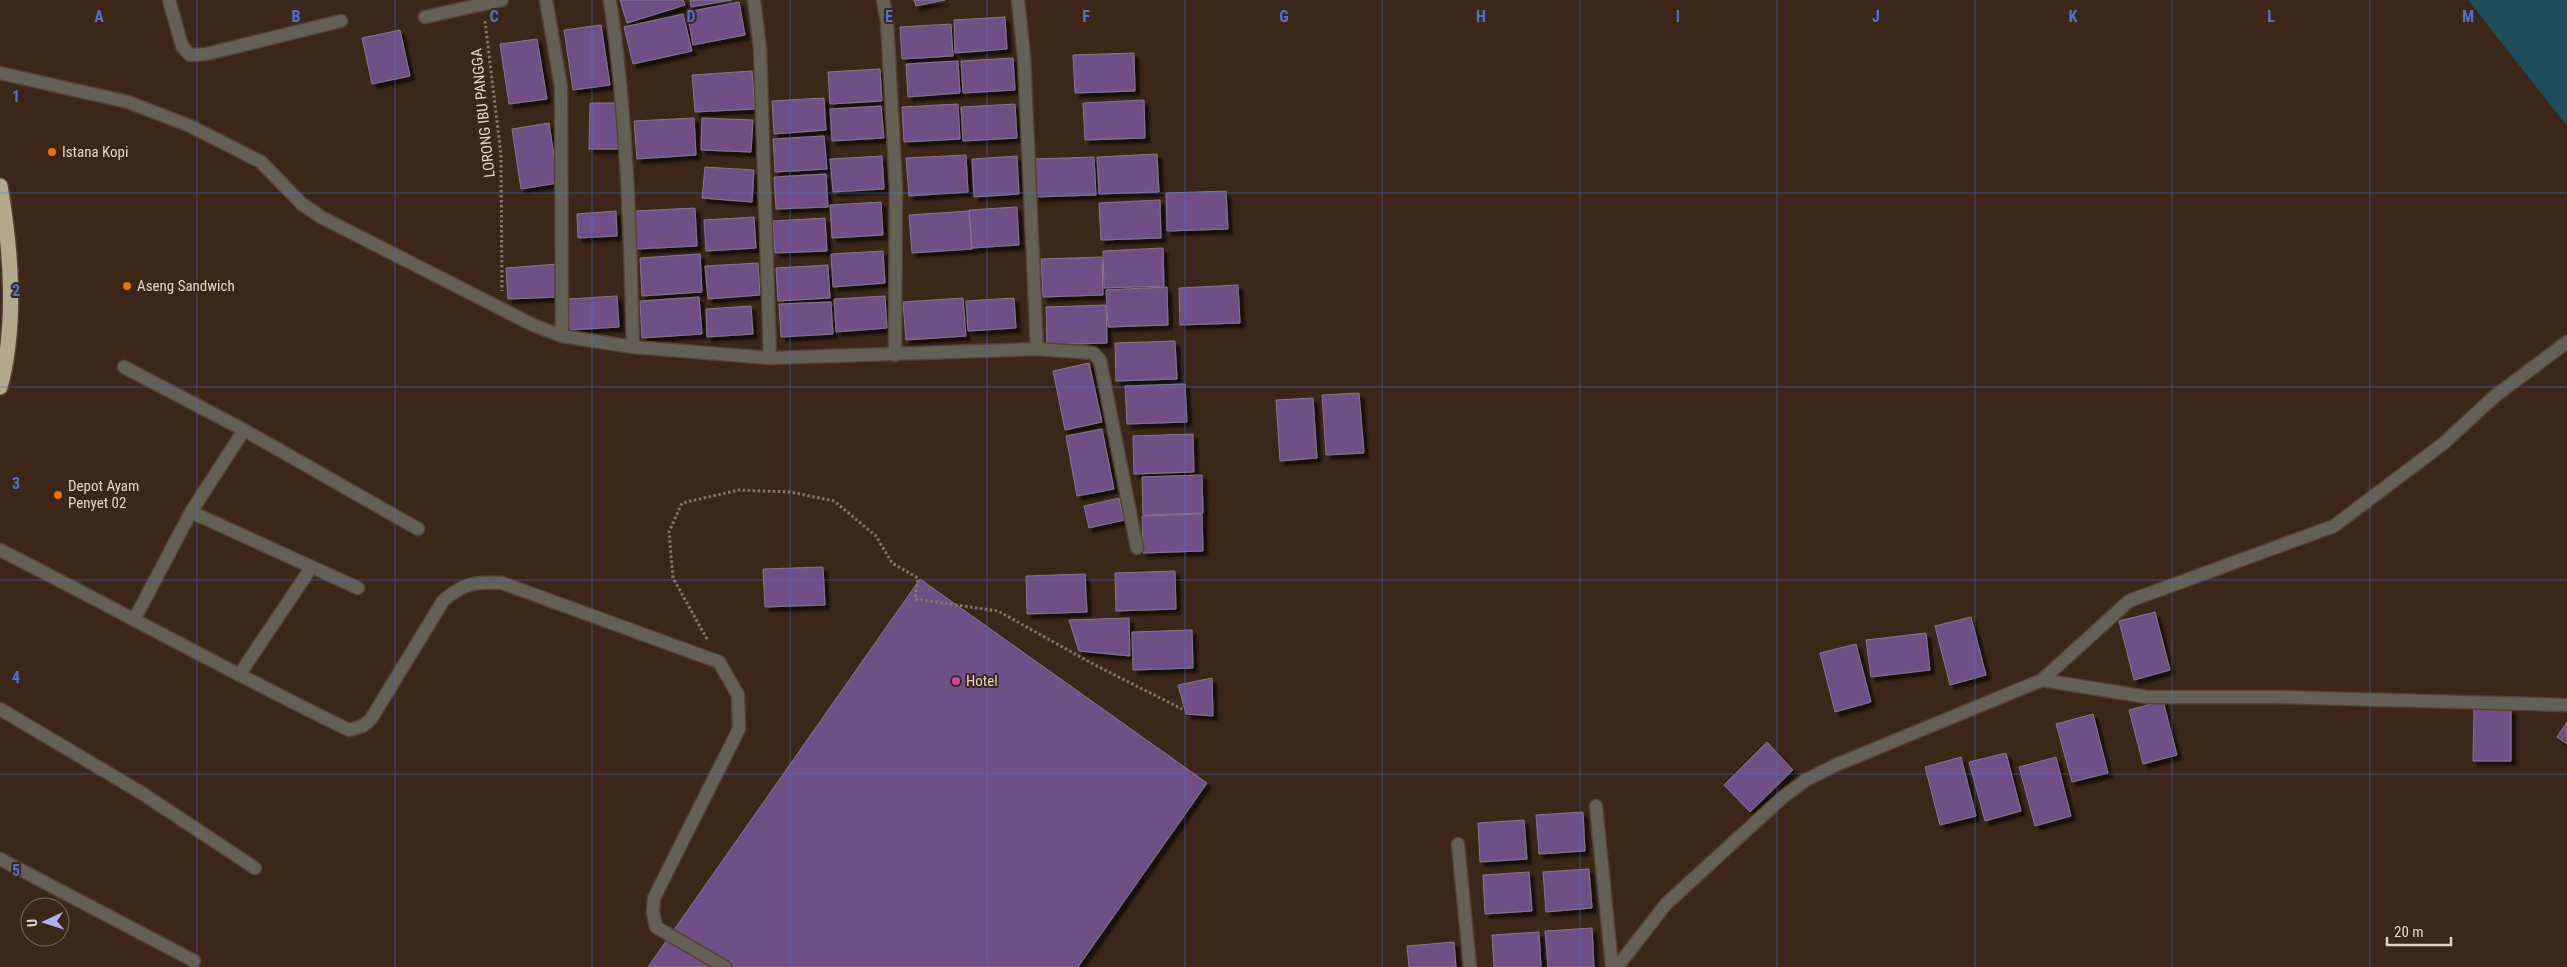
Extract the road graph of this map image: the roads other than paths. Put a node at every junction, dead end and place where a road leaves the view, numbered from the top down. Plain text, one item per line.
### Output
1 (169, 0) edge
2 (502, 0) edge
3 (546, 0) edge
4 (610, 0) edge
5 (754, 0) edge
6 (883, 0) edge
7 (1018, 0) edge
8 (425, 17) dead end
9 (341, 21) dead end
10 (0, 73) edge
11 (0, 186) edge
12 (562, 336) junction
13 (2567, 342) edge
14 (633, 347) junction
15 (1037, 349) junction
16 (895, 355) junction
17 (770, 358) junction
18 (124, 367) dead end
19 (0, 387) edge
20 (244, 430) junction
21 (192, 512) junction
22 (418, 529) dead end
23 (1137, 548) dead end
24 (0, 550) edge
25 (311, 568) junction
26 (358, 588) dead end
27 (134, 618) junction
28 (239, 675) junction
29 (2042, 680) junction
30 (2567, 705) edge
31 (0, 709) edge
32 (1596, 806) dead end
33 (1458, 844) dead end
34 (0, 859) edge
35 (255, 868) dead end
36 (194, 961) dead end
37 (725, 967) edge
38 (1470, 967) edge
39 (1612, 967) edge
40 (1617, 967) edge

1 - 9 street
2 - 8 street
3 - 12 street
4 - 14 street
5 - 17 street
6 - 16 street
7 - 15 street
10 - 12 street
11 - 19 highway
12 - 14 street
13 - 29 street
14 - 17 street
15 - 16 street
15 - 23 street
16 - 17 street
18 - 20 street
20 - 21 street
20 - 22 street
21 - 25 street
21 - 27 street
24 - 27 street
25 - 26 street
25 - 28 street
27 - 28 street
28 - 37 street
29 - 30 street
29 - 40 street
31 - 35 street
32 - 39 street
33 - 38 street
34 - 36 street

